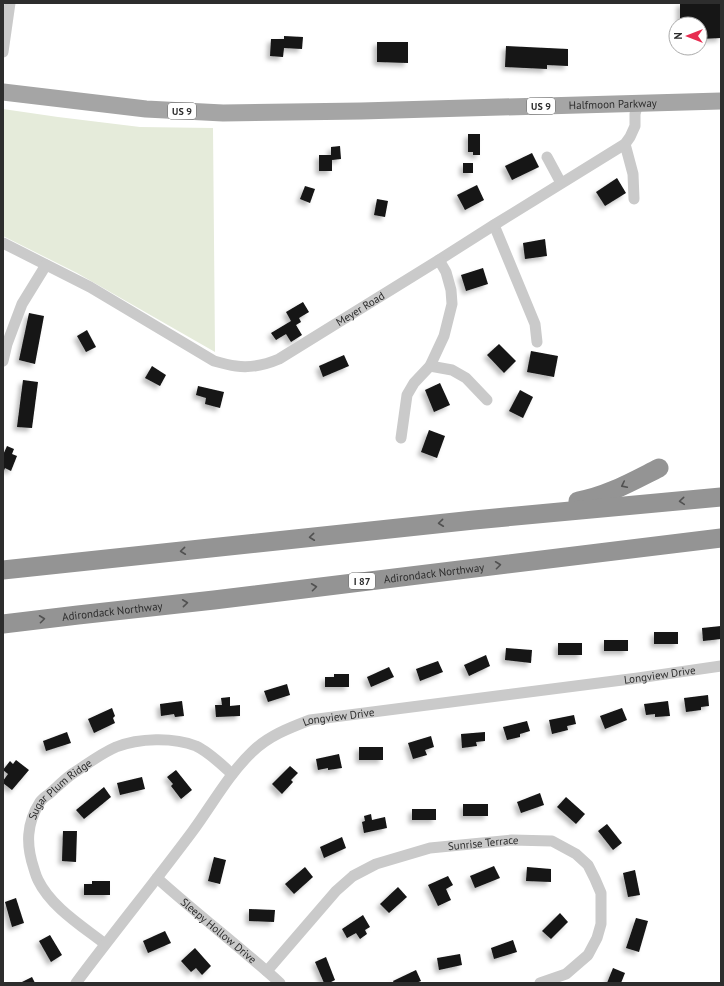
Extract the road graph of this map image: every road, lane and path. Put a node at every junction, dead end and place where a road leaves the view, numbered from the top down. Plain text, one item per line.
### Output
1 (10, 3) edge
2 (3, 52) edge
3 (3, 92) edge
4 (721, 101) edge
5 (638, 103) junction
6 (625, 144) junction
7 (547, 157) dead end
8 (561, 183) junction
9 (634, 199) dead end
10 (494, 225) junction
11 (3, 243) edge
12 (439, 260) junction
13 (46, 265) junction
14 (537, 342) dead end
15 (3, 361) edge
16 (430, 366) junction
17 (487, 400) dead end
18 (401, 438) dead end
19 (659, 468) dead end
20 (721, 497) edge
21 (474, 520) junction
22 (721, 538) edge
23 (3, 570) edge
24 (3, 624) edge
25 (721, 666) edge
26 (232, 774) junction
27 (156, 878) junction
28 (105, 944) junction
29 (267, 971) junction
30 (76, 983) edge
31 (280, 983) edge
32 (540, 983) edge

1 - 2 street
3 - 5 main road, Halfmoon Parkway / US 9
4 - 5 main road, Halfmoon Parkway / US 9
5 - 6 street, Meyer Road
6 - 8 street, Meyer Road
6 - 9 street
7 - 8 street
8 - 10 street, Meyer Road
10 - 12 street, Meyer Road
10 - 14 street
11 - 13 street, Meyer Road
12 - 13 street, Meyer Road
12 - 16 street
13 - 15 street
16 - 17 street
16 - 18 street
19 -> 21 highway
20 -> 21 highway
21 -> 23 highway
24 -> 22 highway, Adirondack Northway / I 87
25 - 26 street, Longview Drive
26 - 27 street, Longview Drive
26 - 28 street, Sugar Plum Ridge
27 - 28 street, Longview Drive
27 - 29 street, Sleepy Hollow Drive
28 - 30 street, Longview Drive
29 - 31 street, Sleepy Hollow Drive
29 - 32 street, Sunrise Terrace

